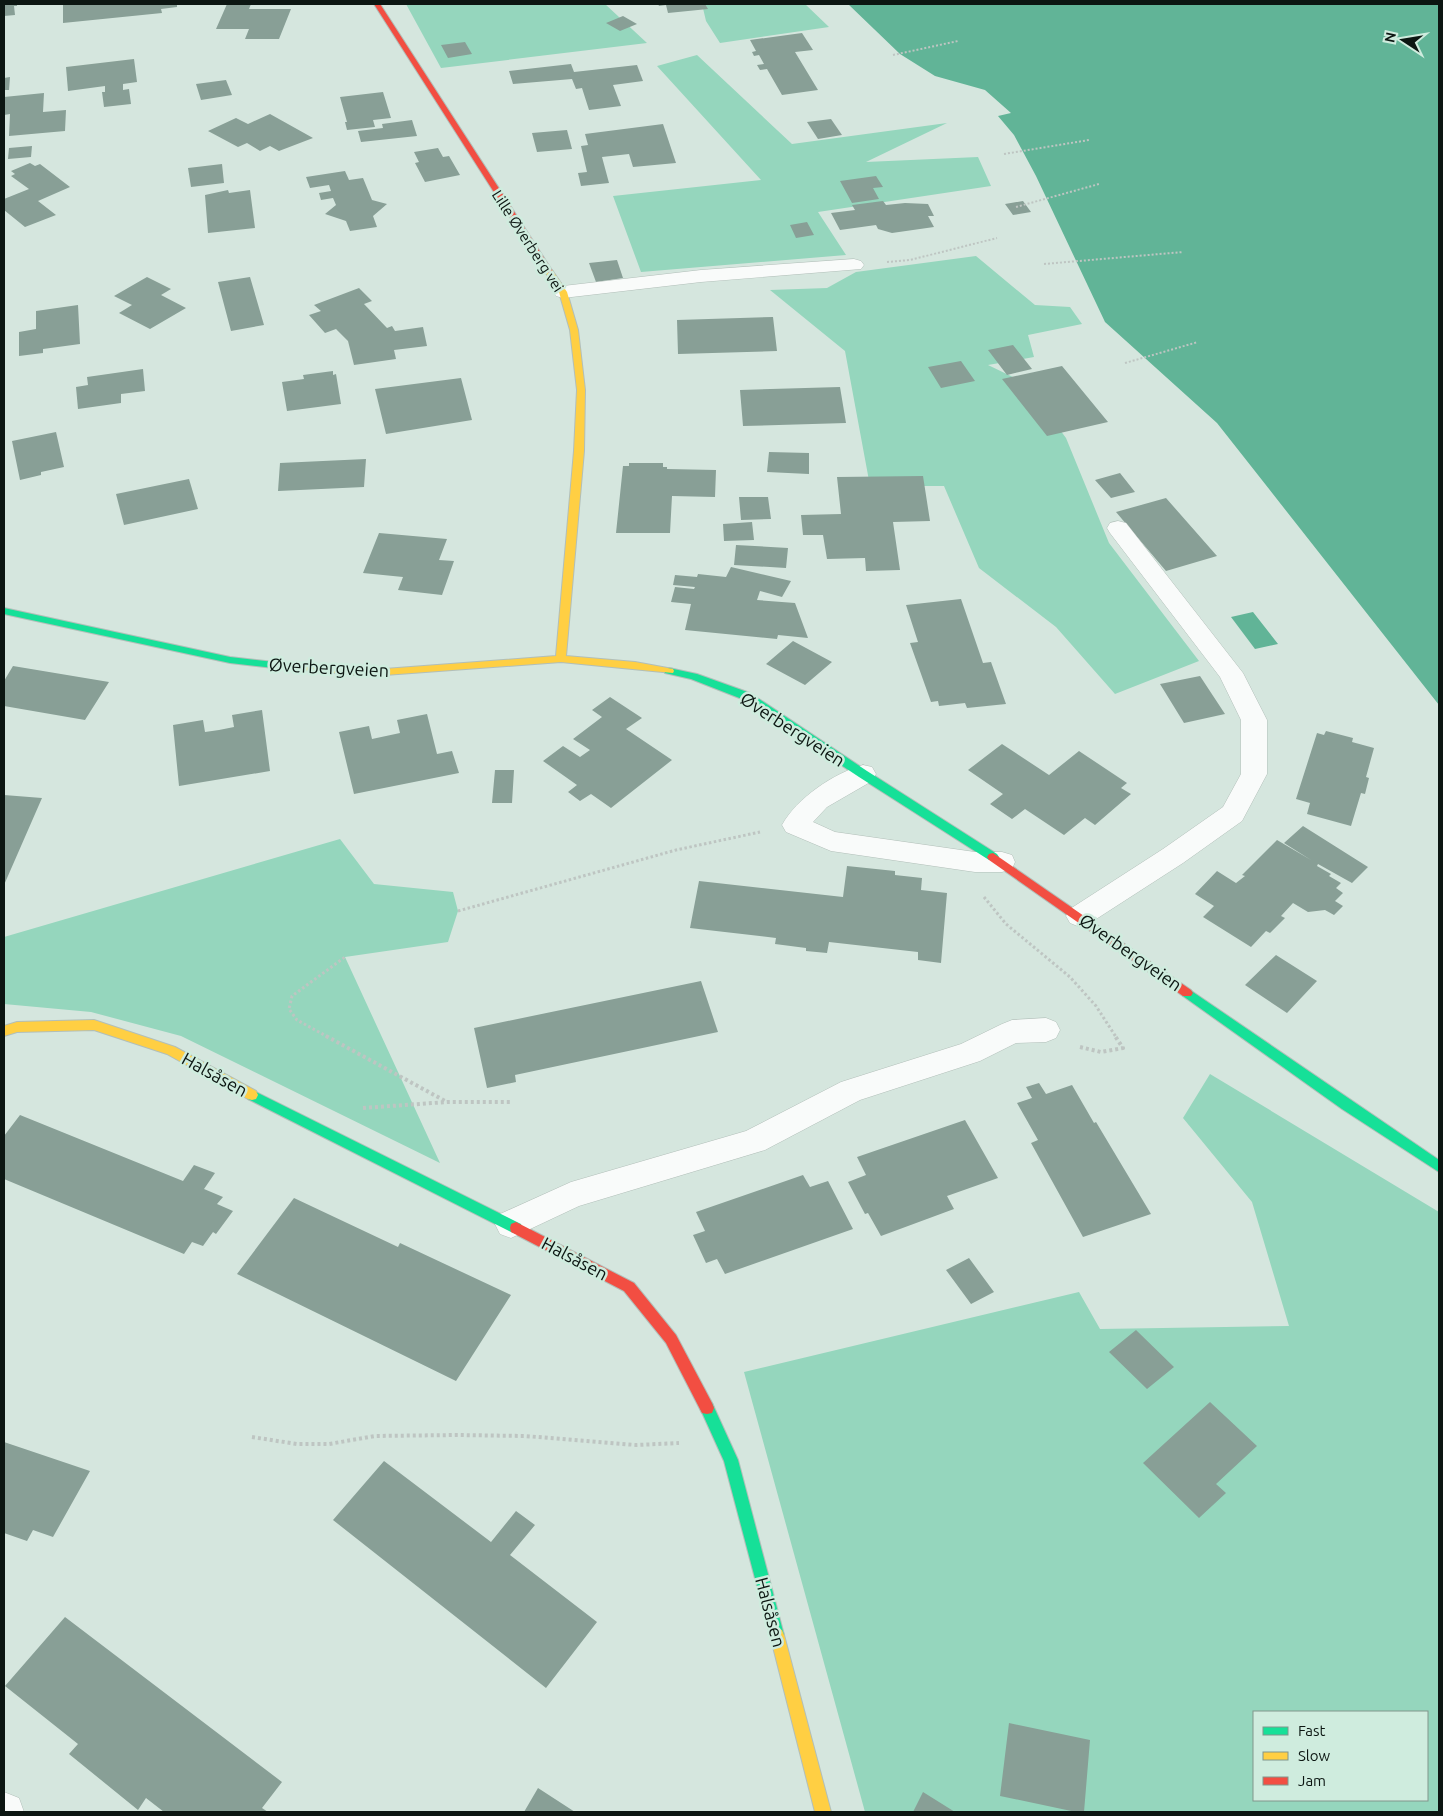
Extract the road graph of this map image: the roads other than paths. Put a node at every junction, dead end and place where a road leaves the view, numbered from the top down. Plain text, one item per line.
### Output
1 (377, 4) edge
2 (854, 265) road end
3 (563, 292) junction
4 (1118, 528) dead end
5 (5, 615) edge
6 (561, 659) junction
7 (863, 774) junction
8 (1002, 862) junction
9 (1080, 916) junction
10 (1046, 1030) road end
11 (4, 1031) edge
12 (1439, 1167) edge
13 (511, 1224) junction
14 (823, 1812) edge

1 - 3 street, Lille Øverberg vei
2 - 3 street
3 - 6 street, Lille Øverberg vei
4 - 9 street
5 - 6 street, Øverbergveien
6 - 7 street, Øverbergveien
7 - 8 street, Øverbergveien
7 - 8 street
8 - 9 street, Øverbergveien
9 - 12 street, Øverbergveien
10 - 13 street
11 - 13 street, Halsåsen
13 - 14 street, Halsåsen

